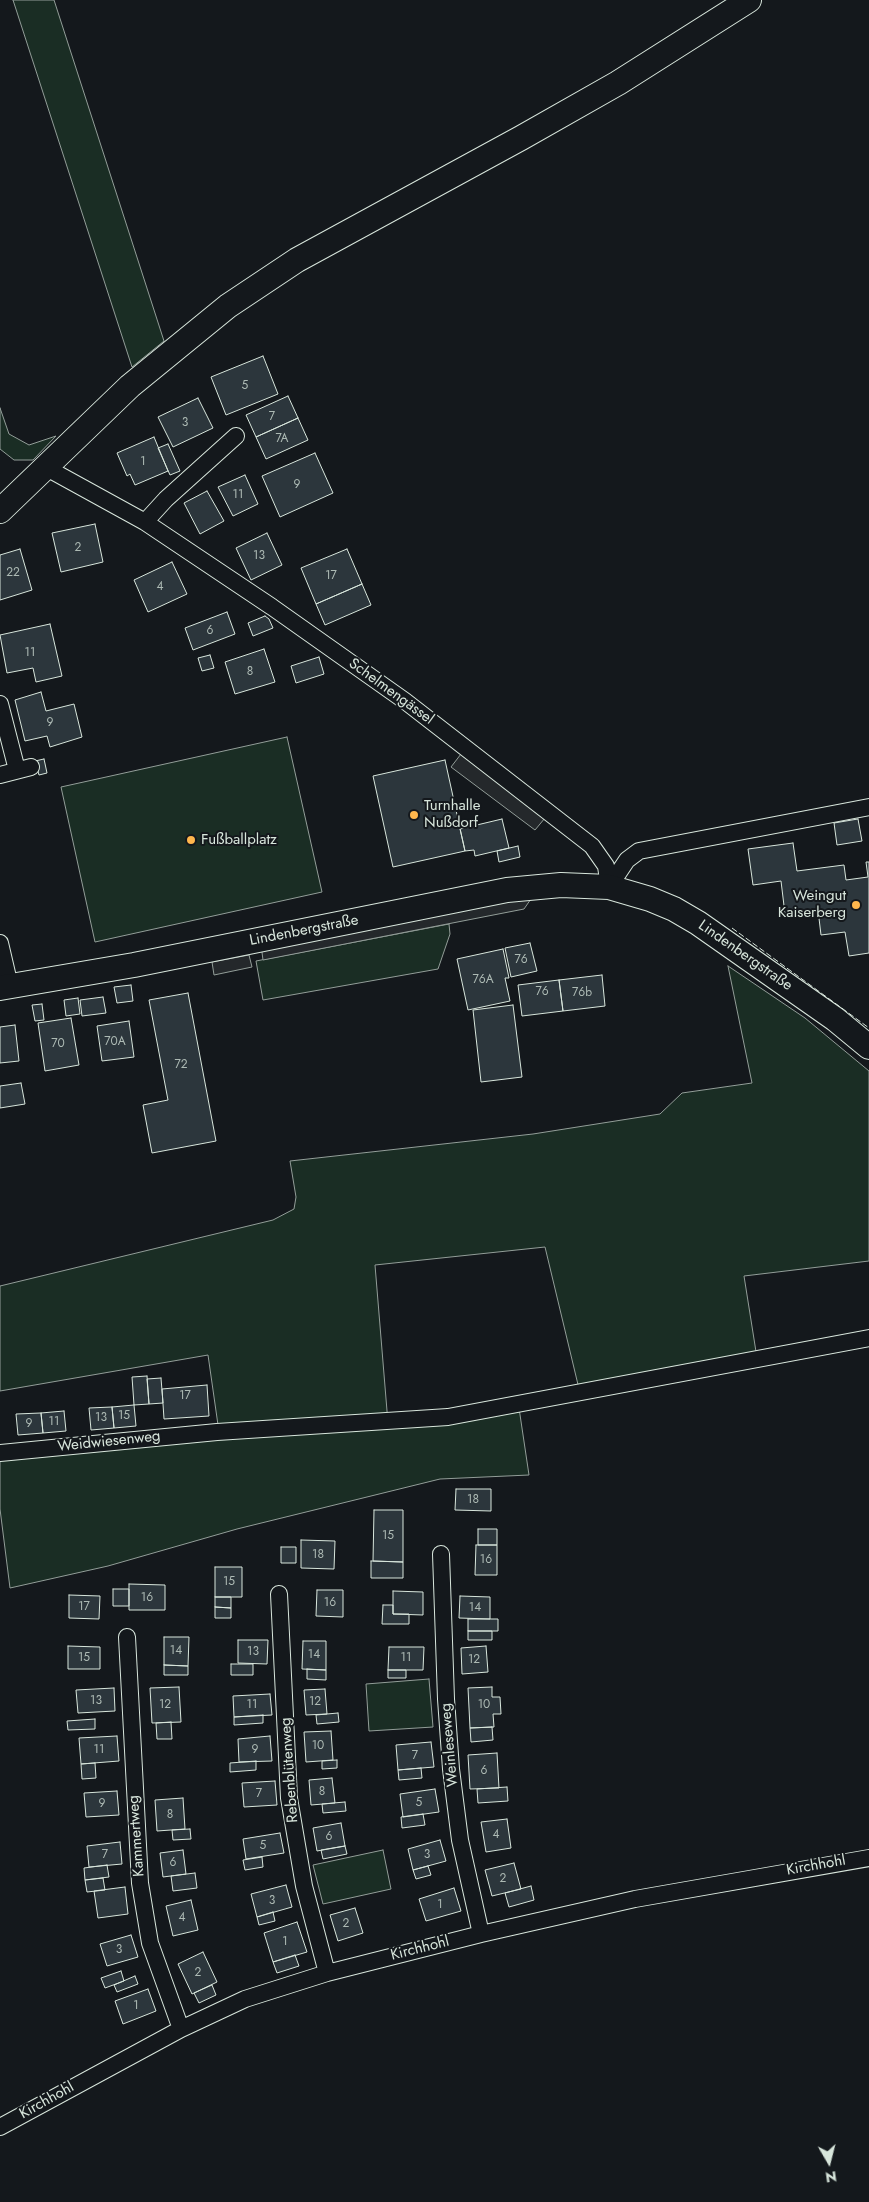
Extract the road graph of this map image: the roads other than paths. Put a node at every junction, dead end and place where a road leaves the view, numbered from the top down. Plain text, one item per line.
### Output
1 (749, 0) edge
2 (236, 436) dead end
3 (45, 467) junction
4 (0, 512) edge
5 (145, 522) junction
6 (0, 704) edge
7 (0, 775) edge
8 (869, 807) edge
9 (609, 886) junction
10 (0, 944) edge
11 (5, 987) edge
12 (869, 1047) edge
13 (869, 1338) edge
14 (0, 1453) edge
15 (441, 1554) dead end
16 (279, 1594) dead end
17 (127, 1638) dead end
18 (869, 1858) edge
19 (481, 1934) junction
20 (327, 1973) junction
21 (180, 2029) junction
22 (0, 2127) edge

1 - 3 main road
2 - 5 street
3 - 4 main road
3 - 5 street, Schelmengässel
5 - 9 street, Schelmengässel
6 - 7 street
8 - 9 street
9 - 11 main road, Lindenbergstraße
9 - 12 main road, Lindenbergstraße
10 - 11 street
13 - 14 street, Weidwiesenweg
15 - 19 street, Weinleseweg
16 - 20 street, Rebenblütenweg
17 - 21 street, Kammertweg
18 - 19 street, Kirchhohl
19 - 20 street, Kirchhohl
20 - 21 street, Kirchhohl
21 - 22 street, Kirchhohl

